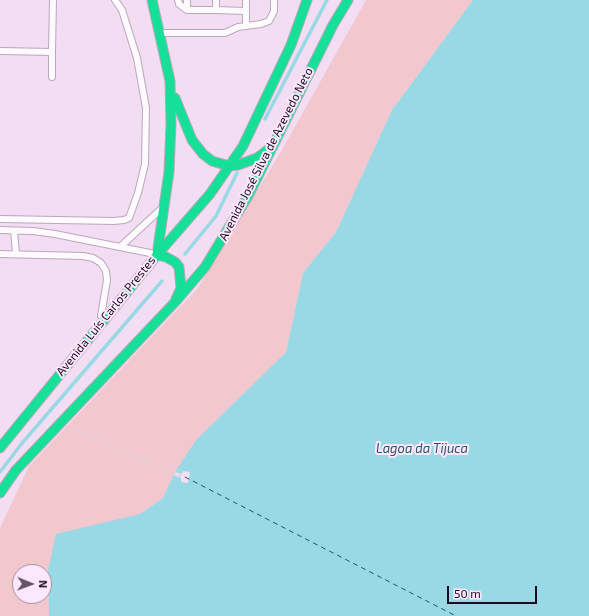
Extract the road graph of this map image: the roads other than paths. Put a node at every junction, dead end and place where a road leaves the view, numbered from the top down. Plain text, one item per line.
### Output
1 (53, 0) edge
2 (115, 0) edge
3 (152, 0) edge
4 (178, 0) edge
5 (187, 0) edge
6 (216, 0) edge
7 (246, 0) edge
8 (274, 0) edge
9 (307, 0) edge
10 (348, 0) edge
11 (187, 10) junction
12 (216, 10) junction
13 (245, 11) junction
14 (246, 25) junction
15 (159, 33) junction
16 (0, 51) edge
17 (52, 52) junction
18 (52, 77) dead end
19 (170, 81) junction
20 (272, 146) junction
21 (229, 166) junction
22 (163, 208) junction
23 (0, 219) edge
24 (0, 230) edge
25 (14, 231) junction
26 (120, 247) junction
27 (16, 253) junction
28 (0, 254) edge
29 (156, 254) junction
30 (176, 301) junction
31 (98, 328) junction
32 (0, 448) edge
33 (0, 493) edge

1 - 17 lane
2 - 23 lane
3 - 15 street, Avenida Luís Carlos Prestes
4 - 11 lane
5 - 11 lane
6 - 12 lane
7 - 13 lane
8 - 14 lane
9 - 21 street, Avenida José Silva de Azevedo Neto
10 - 20 street, Avenida José Silva de Azevedo Neto
11 - 12 lane
12 - 13 lane
13 - 14 lane
14 - 15 lane
15 - 19 street, Avenida Luís Carlos Prestes
16 - 17 lane
17 - 18 lane
19 - 21 street
19 - 22 street, Avenida Luís Carlos Prestes
20 - 21 street
20 - 30 street, Avenida José Silva de Azevedo Neto
21 - 29 street, Avenida José Silva de Azevedo Neto
22 - 26 lane
22 - 29 street, Avenida Luís Carlos Prestes
24 - 25 lane
25 - 26 lane
25 - 27 lane
26 - 29 lane
27 - 28 lane
27 - 31 lane
29 - 30 street
29 - 31 street, Avenida Luís Carlos Prestes
30 - 33 street
31 - 32 street, Avenida Luís Carlos Prestes

